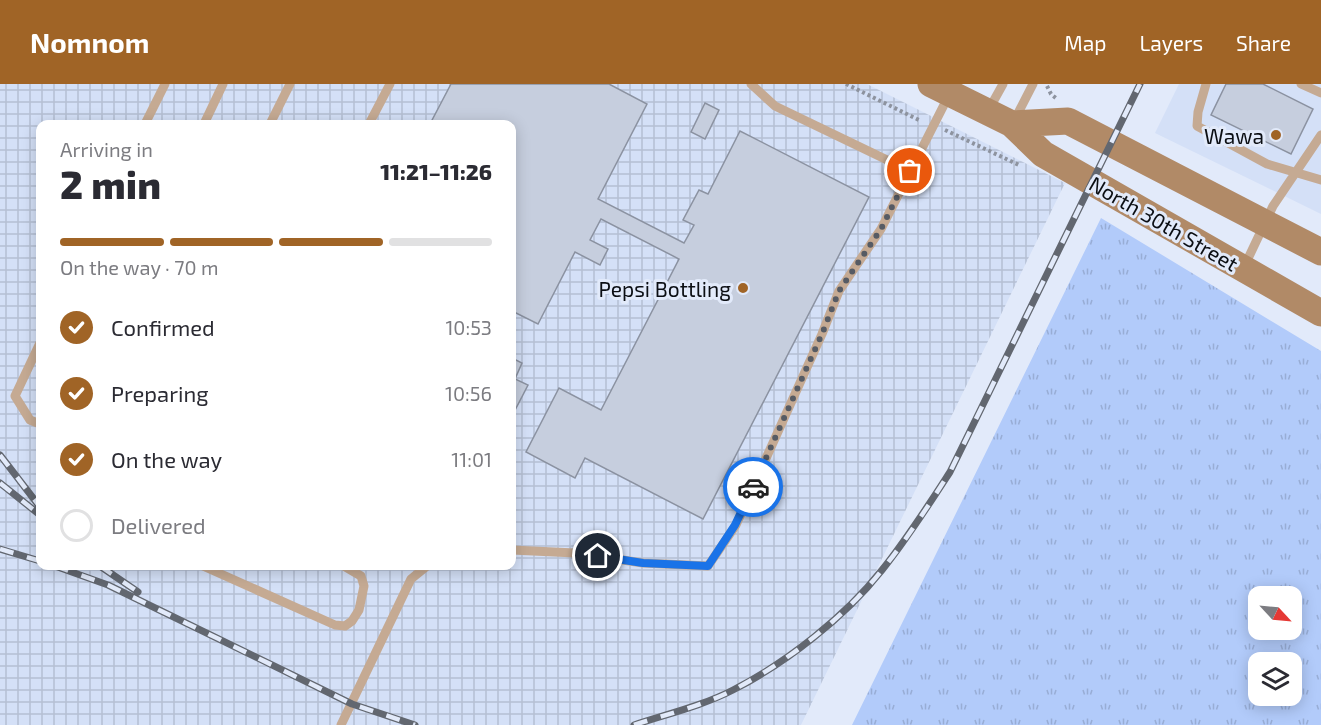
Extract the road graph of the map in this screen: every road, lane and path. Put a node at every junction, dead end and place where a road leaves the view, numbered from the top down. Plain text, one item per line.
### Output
1 (155, 84) edge
2 (165, 84) edge
3 (224, 84) edge
4 (290, 84) edge
5 (390, 84) edge
6 (752, 84) edge
7 (846, 84) edge
8 (1003, 84) edge
9 (1034, 84) edge
10 (1206, 84) edge
11 (1301, 84) edge
12 (940, 88) edge
13 (1321, 93) edge
14 (159, 96) junction
15 (988, 111) junction
16 (148, 120) edge
17 (206, 120) edge
18 (272, 120) edge
19 (371, 120) edge
20 (1012, 124) junction
21 (933, 126) junction
22 (1321, 135) edge
23 (1026, 168) dead end
24 (910, 171) junction
25 (1294, 174) junction
26 (1321, 180) edge
27 (1264, 223) junction
28 (1321, 252) edge
29 (1243, 269) junction
30 (1321, 313) edge
31 (36, 351) edge
32 (36, 422) edge
33 (516, 550) edge
34 (212, 570) edge
35 (351, 570) edge
36 (422, 570) edge
37 (341, 725) edge

1 - 14 lane
2 - 14 lane
3 - 17 lane
4 - 18 lane
5 - 19 lane
6 - 24 lane
7 - 21 path
8 - 15 lane
9 - 20 lane
10 - 25 lane
11 - 13 lane
12 - 15 main road, North 30th Street
12 - 21 lane
14 - 16 lane
15 - 20 main road, North 30th Street
20 - 27 main road, North 30th Street
20 - 29 main road, North 30th Street
21 - 23 path
21 - 24 lane
22 - 25 lane
24 - 33 lane
25 - 26 lane
25 - 27 lane
27 - 28 main road, North 30th Street
27 - 29 lane
29 - 30 main road, North 30th Street
31 - 32 lane
34 - 35 lane
36 - 37 lane

